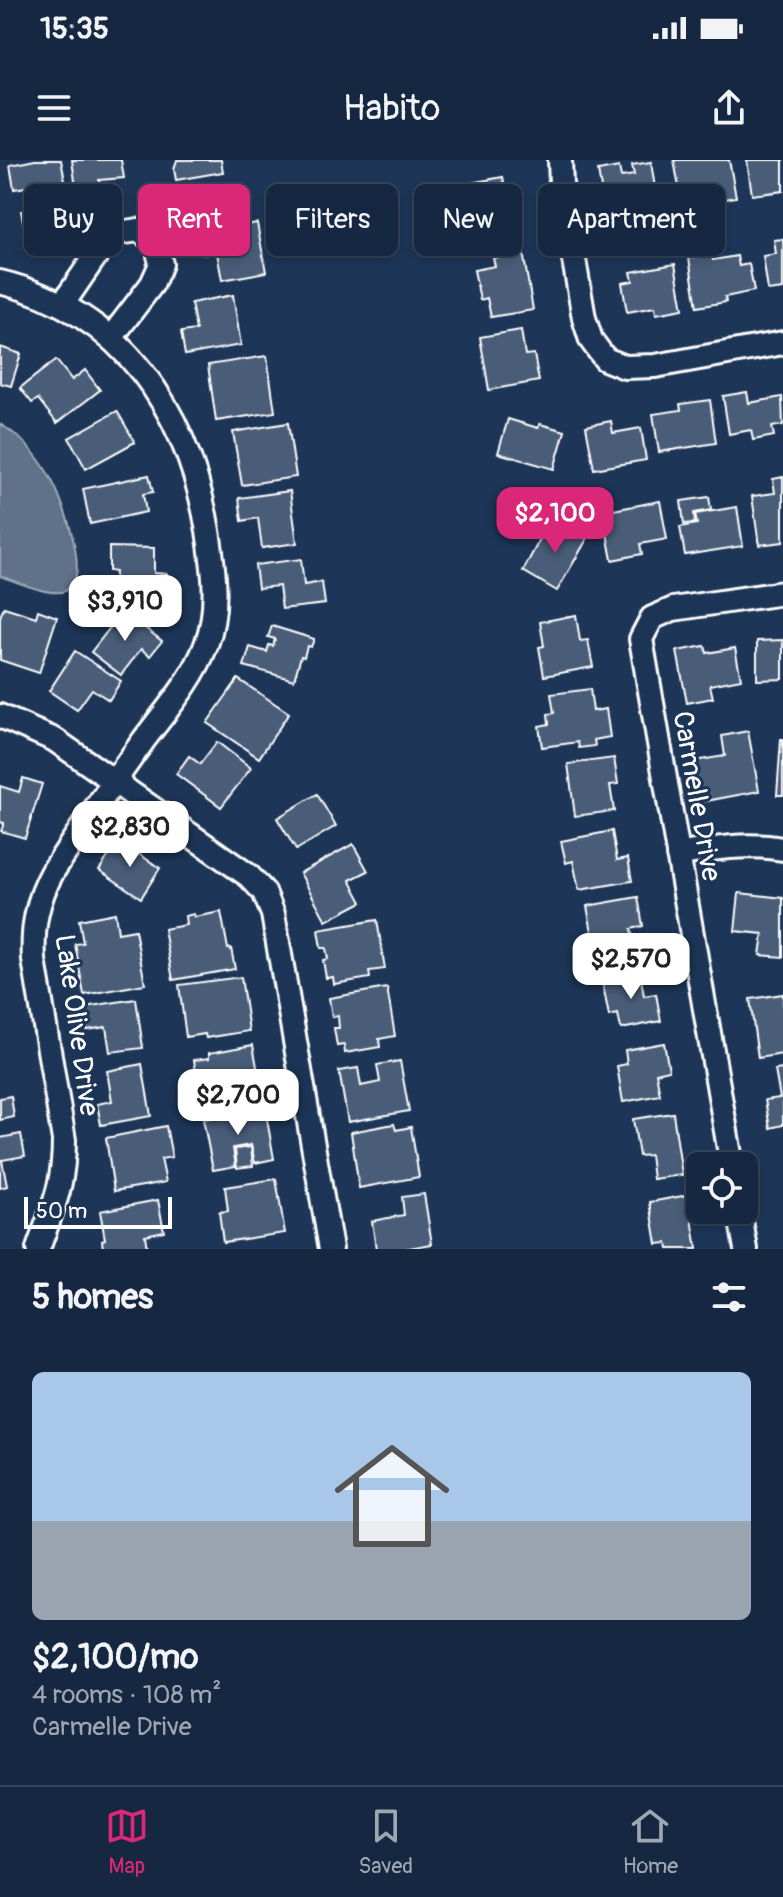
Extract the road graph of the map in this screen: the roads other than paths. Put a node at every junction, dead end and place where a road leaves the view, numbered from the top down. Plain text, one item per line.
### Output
1 (560, 160) edge
2 (0, 282) edge
3 (62, 305) junction
4 (111, 338) junction
5 (783, 343) edge
6 (783, 593) edge
7 (0, 716) edge
8 (115, 780) junction
9 (783, 849) edge
10 (678, 855) junction
11 (730, 1152) edge
12 (742, 1224) edge
13 (38, 1249) edge
14 (331, 1249) edge
15 (746, 1249) edge

1 - 5 street
2 - 3 street, Lake Olive Drive
3 - 4 street, Lake Olive Drive
3 - 4 street
4 - 8 street, Lake Olive Drive
6 - 10 street, Carmelle Drive
7 - 8 street
8 - 13 street, Lake Olive Drive
8 - 14 street
9 - 10 street
10 - 11 street, Carmelle Drive
12 - 15 street

